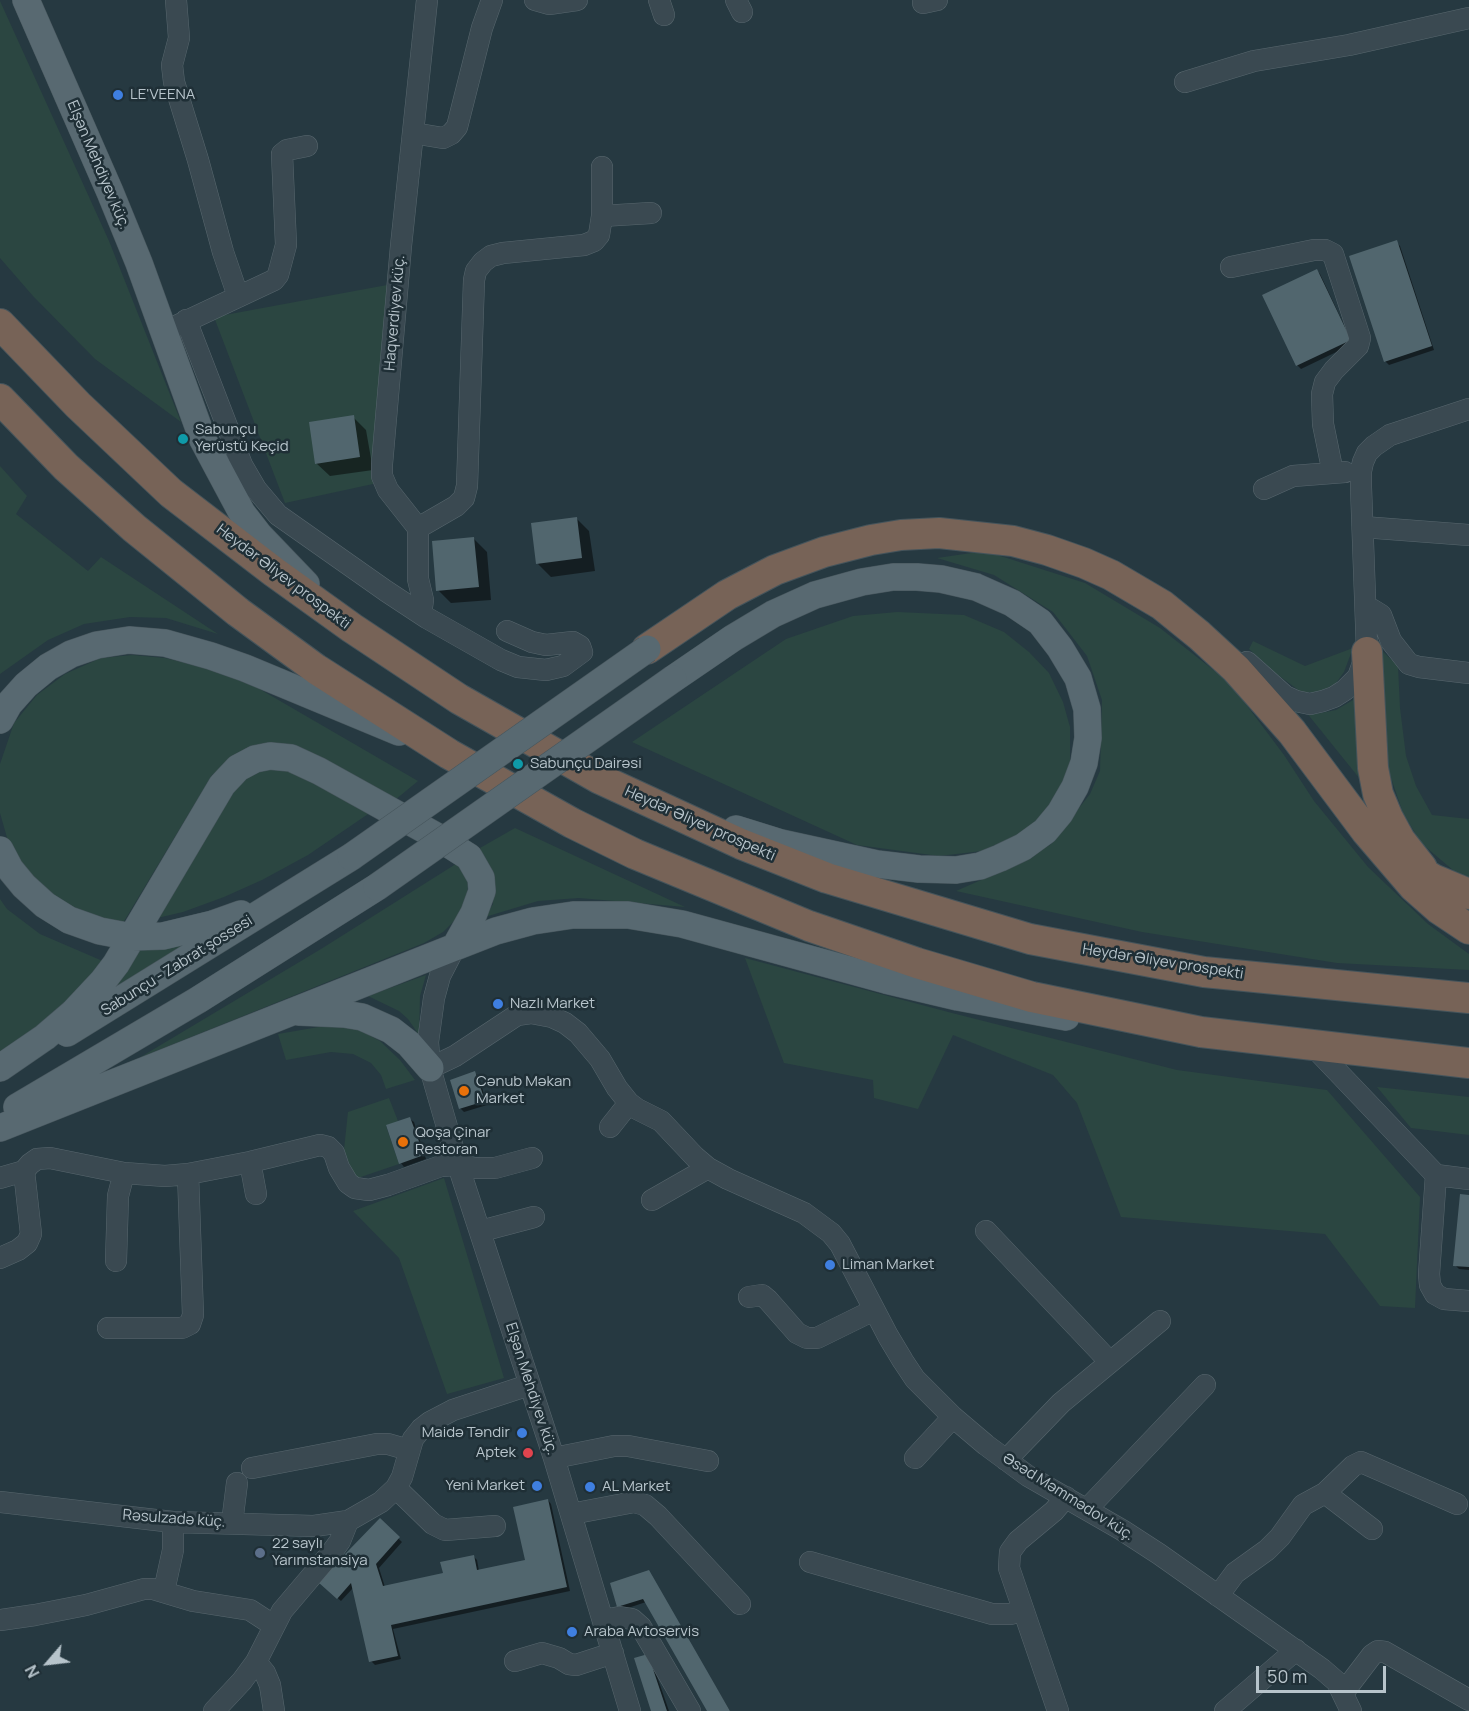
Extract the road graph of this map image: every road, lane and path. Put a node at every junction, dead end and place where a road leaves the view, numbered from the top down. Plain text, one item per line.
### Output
1 (26, 0) edge
2 (176, 0) edge
3 (427, 0) edge
4 (492, 0) edge
5 (535, 0) edge
6 (577, 0) edge
7 (1469, 18) edge
8 (1185, 82) dead end
9 (413, 133) junction
10 (307, 146) dead end
11 (602, 167) dead end
12 (651, 213) dead end
13 (602, 216) junction
14 (1231, 267) dead end
15 (238, 296) junction
16 (0, 324) edge
17 (175, 326) junction
18 (0, 399) edge
19 (0, 404) edge
20 (1469, 409) edge
21 (45, 448) junction
22 (1361, 471) junction
23 (1333, 473) junction
24 (1264, 489) dead end
25 (1363, 527) junction
26 (418, 528) junction
27 (1469, 535) edge
28 (1084, 563) junction
29 (1366, 609) junction
30 (421, 614) junction
31 (352, 628) junction
32 (507, 632) dead end
33 (647, 649) joint
34 (1367, 651) junction
35 (1469, 673) edge
36 (0, 720) edge
37 (449, 754) junction
38 (657, 805) junction
39 (1366, 831) junction
40 (0, 850) edge
41 (351, 857) junction
42 (1433, 879) junction
43 (1469, 894) edge
44 (1469, 929) edge
45 (132, 937) junction
46 (455, 946) junction
47 (1469, 998) edge
48 (289, 1012) junction
49 (1201, 1032) junction
50 (1312, 1045) junction
51 (1469, 1063) edge
52 (430, 1068) junction
53 (0, 1070) edge
54 (629, 1103) junction
55 (0, 1117) edge
56 (610, 1127) dead end
57 (0, 1128) edge
58 (532, 1158) dead end
59 (250, 1162) junction
60 (458, 1165) junction
61 (708, 1168) junction
62 (24, 1171) junction
63 (124, 1173) junction
64 (188, 1174) junction
65 (1436, 1175) junction
66 (0, 1178) edge
67 (1469, 1179) edge
68 (256, 1194) dead end
69 (652, 1200) dead end
70 (534, 1217) dead end
71 (481, 1231) junction
72 (986, 1231) dead end
73 (0, 1258) edge
74 (116, 1261) dead end
75 (749, 1296) dead end
76 (1469, 1301) edge
77 (874, 1310) junction
78 (1160, 1321) dead end
79 (108, 1328) dead end
80 (1109, 1361) junction
81 (529, 1385) junction
82 (1205, 1386) dead end
83 (953, 1417) junction
84 (409, 1450) junction
85 (554, 1458) junction
86 (915, 1458) dead end
87 (1006, 1460) junction
88 (708, 1461) dead end
89 (252, 1468) dead end
90 (237, 1483) dead end
91 (396, 1488) junction
92 (1325, 1494) junction
93 (1066, 1497) junction
94 (0, 1502) edge
95 (1457, 1504) dead end
96 (1087, 1509) junction
97 (571, 1514) junction
98 (348, 1521) junction
99 (173, 1522) junction
100 (232, 1523) junction
101 (495, 1526) dead end
102 (1372, 1529) dead end
103 (810, 1562) dead end
104 (164, 1591) junction
105 (1218, 1596) junction
106 (740, 1604) dead end
107 (1023, 1611) junction
108 (0, 1620) edge
109 (603, 1620) junction
110 (273, 1625) junction
111 (1296, 1650) junction
112 (612, 1653) junction
113 (256, 1662) junction
114 (515, 1662) dead end
115 (1469, 1700) edge
116 (1347, 1702) edge
117 (214, 1711) edge
118 (274, 1711) edge
119 (630, 1711) edge
120 (690, 1711) edge
121 (1058, 1711) edge
122 (1225, 1711) edge

1 - 17 main road, Elşən Mehdiyev küç.
2 - 15 street
3 - 9 street, Haqverdiyev küç.
4 - 9 street
5 - 6 street
7 - 8 street
9 - 26 street, Haqverdiyev küç.
10 - 15 street
11 - 13 street
12 - 13 street
13 - 26 street
14 - 23 street
15 - 17 street
16 - 31 highway, Heydər Əliyev prospekti
17 - 30 street
17 - 31 main road, Elşən Mehdiyev küç.
18 - 21 highway
19 - 21 main road
20 - 22 street
21 - 37 highway
22 - 23 street
22 - 25 street
23 - 24 street
25 - 27 street
25 - 29 street
26 - 30 street
28 - 33 highway
28 - 34 street
28 - 39 highway
29 - 34 street
29 - 35 street
30 - 32 street
31 - 38 highway, Heydər Əliyev prospekti
33 - 41 main road, bridge
34 - 42 highway
36 - 37 main road
37 - 49 highway
38 - 47 highway, Heydər Əliyev prospekti
38 - 55 main road, bridge
39 - 42 highway
39 - 44 highway
40 - 45 main road
41 - 45 main road
41 - 53 main road, Sabunçu - Zabrat şossesi
42 - 43 highway
45 - 46 main road
45 - 53 main road
46 - 48 main road
46 - 49 main road
46 - 52 street, Elşən Mehdiyev küç.
48 - 52 main road
48 - 57 main road
49 - 50 highway
50 - 51 highway
50 - 65 street
52 - 54 street, Əsəd Məmmədov küç.
52 - 60 street, Elşən Mehdiyev küç.
54 - 56 street
54 - 61 street, Əsəd Məmmədov küç.
58 - 60 street
59 - 60 street
59 - 64 street
59 - 68 street
60 - 71 street, Elşən Mehdiyev küç.
61 - 69 street
61 - 77 street, Əsəd Məmmədov küç.
62 - 63 street
62 - 66 street
62 - 73 street
63 - 64 street
63 - 74 street
64 - 79 street
65 - 67 street
65 - 76 street
70 - 71 street
71 - 81 street, Elşən Mehdiyev küç.
72 - 80 street
75 - 77 street
77 - 83 street, Əsəd Məmmədov küç.
78 - 80 street
80 - 87 street
81 - 84 street
81 - 85 street, Elşən Mehdiyev küç.
82 - 96 street
83 - 86 street
83 - 87 street, Əsəd Məmmədov küç.
84 - 89 street
84 - 91 street
85 - 88 street
85 - 97 street, Elşən Mehdiyev küç.
87 - 93 street, Əsəd Məmmədov küç.
90 - 100 street
91 - 98 street
91 - 101 street
92 - 95 street
92 - 102 street
92 - 105 street
93 - 96 street, Əsəd Məmmədov küç.
93 - 107 street
94 - 99 street, Rəsulzadə küç.
96 - 105 street, Əsəd Məmmədov küç.
97 - 106 street
97 - 109 street, Elşən Mehdiyev küç.
98 - 100 street, Rəsulzadə küç.
98 - 110 street
99 - 100 street, Rəsulzadə küç.
99 - 104 street
103 - 107 street
104 - 108 street
104 - 110 street
105 - 111 street, Əsəd Məmmədov küç.
107 - 121 street
109 - 112 street, Elşən Mehdiyev küç.
109 - 120 street
110 - 113 street
111 - 116 street, Əsəd Məmmədov küç.
111 - 122 street
112 - 114 street
112 - 119 street, Elşən Mehdiyev küç.
113 - 117 street
113 - 118 street
115 - 116 street

